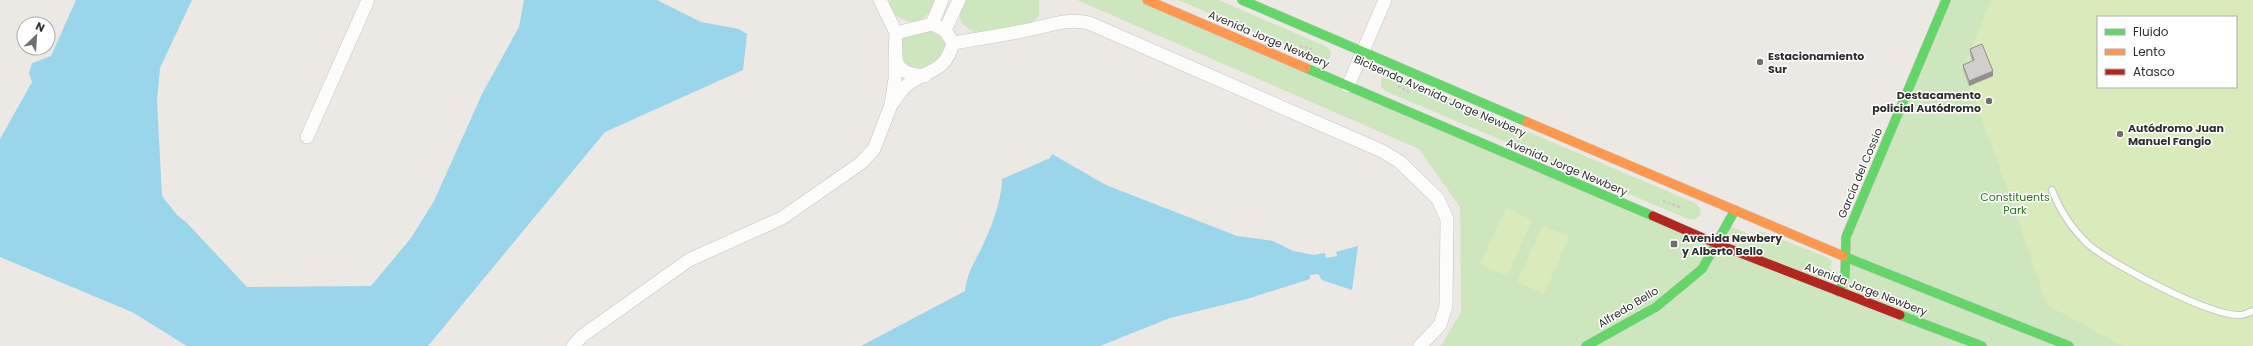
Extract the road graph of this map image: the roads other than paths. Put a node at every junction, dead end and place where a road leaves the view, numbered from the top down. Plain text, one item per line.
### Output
1 (368, 0) edge
2 (880, 0) edge
3 (942, 0) edge
4 (959, 0) edge
5 (1147, 0) edge
6 (1242, 0) edge
7 (1385, 0) edge
8 (1946, 0) edge
9 (932, 24) junction
10 (945, 30) junction
11 (896, 33) junction
12 (953, 43) junction
13 (1363, 51) junction
14 (896, 56) junction
15 (925, 76) junction
16 (1348, 86) junction
17 (891, 105) junction
18 (307, 137) dead end
19 (2052, 190) dead end
20 (1735, 210) junction
21 (1717, 244) junction
22 (1845, 257) junction
23 (1839, 292) junction
24 (2253, 311) edge
25 (573, 346) edge
26 (1420, 346) edge
27 (1586, 346) edge
28 (1982, 346) edge
29 (2069, 346) edge

1 - 18 street
2 - 11 street
3 - 9 street
4 - 10 street
5 - 16 main road, Avenida Jorge Newbery
6 - 13 main road, Avenida Jorge Newbery
7 - 13 street
8 - 22 main road, García del Cossio
9 - 10 street
9 - 11 street
10 - 12 street
11 - 14 street
12 - 15 street
12 - 26 street
13 - 16 street
13 - 20 main road, Avenida Jorge Newbery
14 - 15 street
14 - 17 street
15 - 17 street
16 - 21 main road, Avenida Jorge Newbery
17 - 25 street
19 - 24 lane
20 - 21 main road, Alfredo Bello
20 - 22 main road, Avenida Jorge Newbery
21 - 23 main road, Avenida Jorge Newbery
21 - 27 main road, Alfredo Bello
22 - 23 main road, García del Cossio
22 - 29 main road, Avenida Jorge Newbery
23 - 28 main road, Avenida Jorge Newbery

